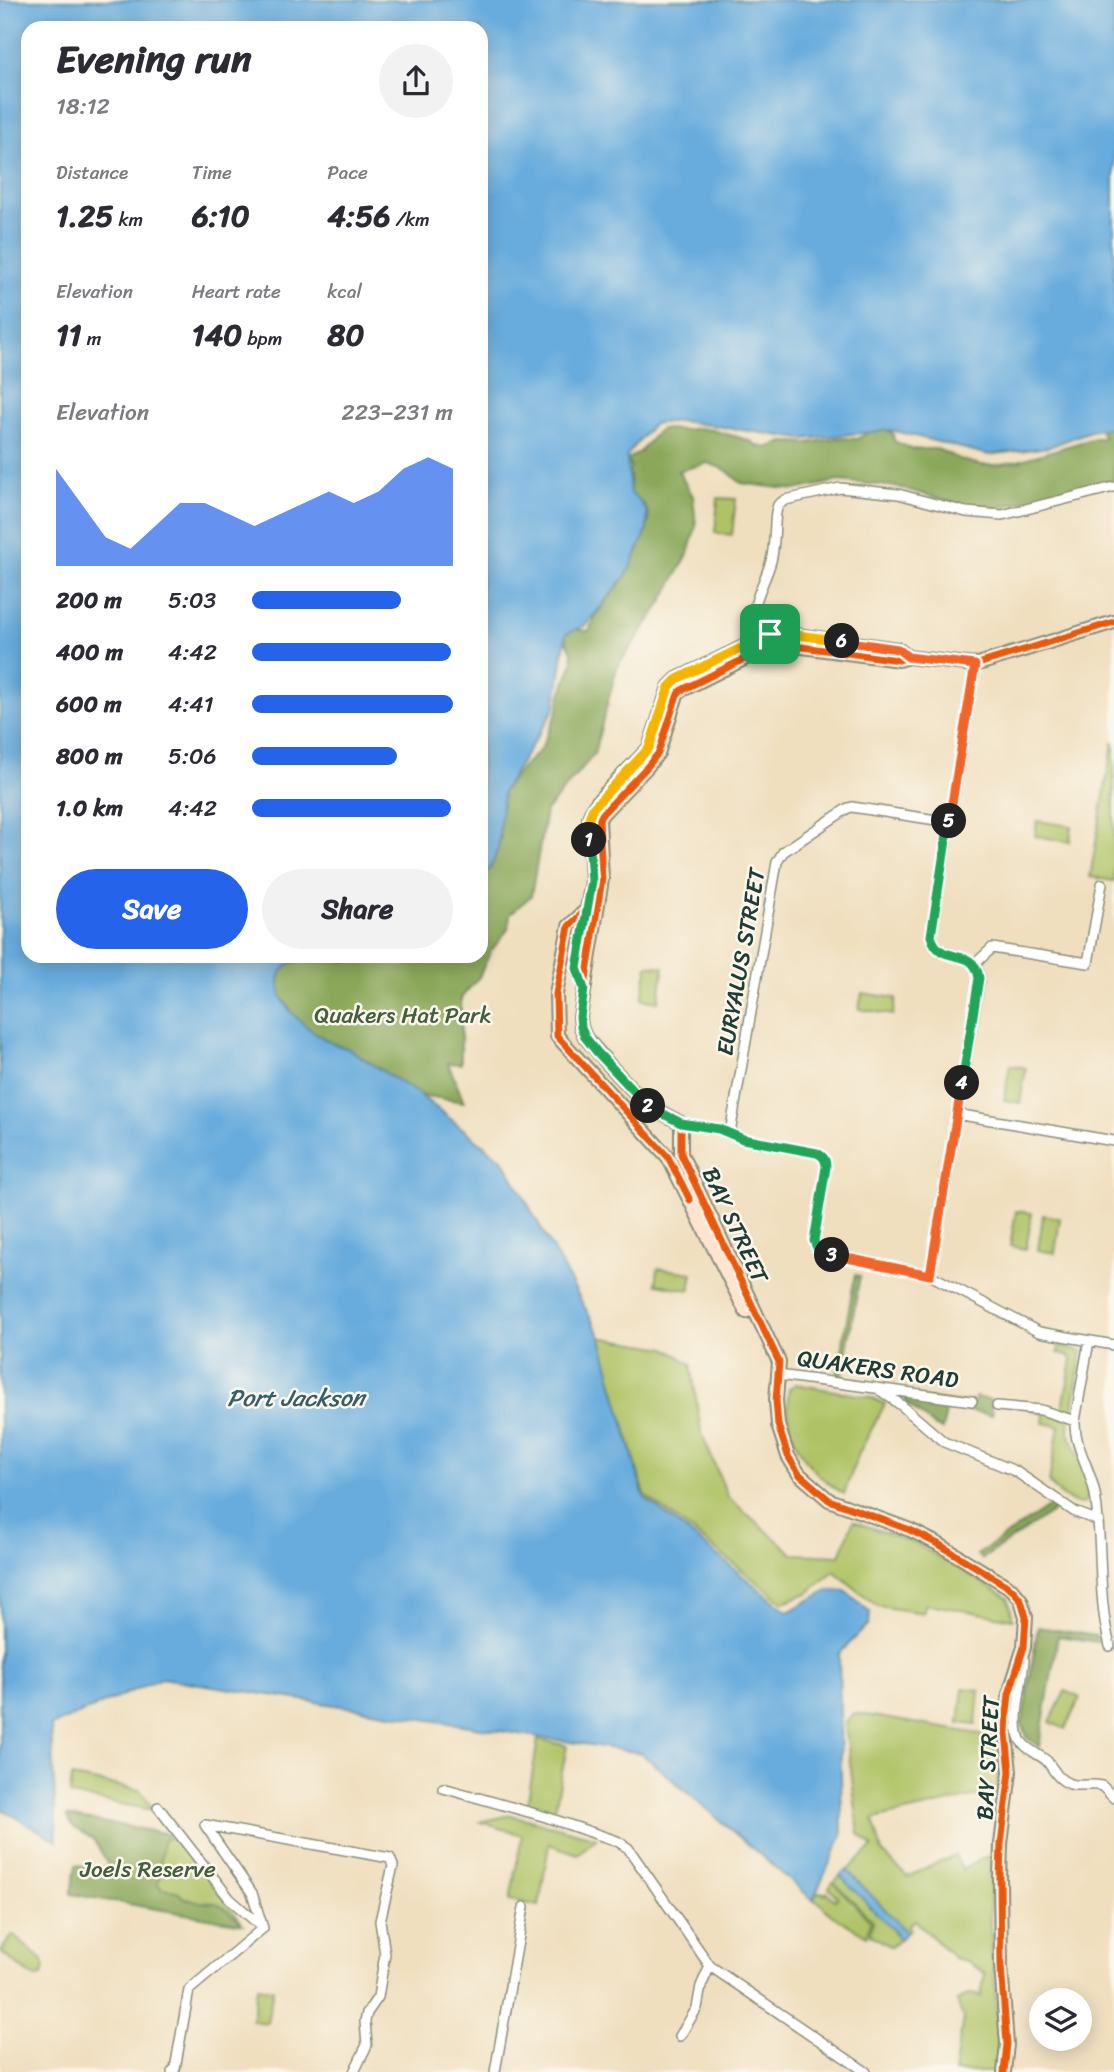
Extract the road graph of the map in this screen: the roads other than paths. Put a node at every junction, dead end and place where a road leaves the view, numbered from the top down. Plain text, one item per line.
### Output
1 (1114, 487) edge
2 (1114, 622) edge
3 (758, 639) junction
4 (908, 657) junction
5 (975, 665) junction
6 (949, 822) junction
7 (1102, 884) dead end
8 (587, 909) junction
9 (975, 964) junction
10 (584, 989) junction
11 (956, 1114) junction
12 (681, 1123) junction
13 (730, 1133) junction
14 (1114, 1141) edge
15 (930, 1275) junction
16 (1089, 1341) junction
17 (1114, 1345) edge
18 (778, 1375) junction
19 (877, 1388) junction
20 (972, 1401) dead end
21 (997, 1406) dead end
22 (1074, 1421) junction
23 (1099, 1521) junction
24 (1110, 1646) dead end
25 (1024, 1647) junction
26 (443, 1788) dead end
27 (1114, 1798) edge
28 (158, 1807) dead end
29 (524, 1907) dead end
30 (262, 1928) junction
31 (710, 1966) junction
32 (680, 2036) dead end
33 (172, 2072) edge
34 (354, 2072) edge
35 (495, 2072) edge
36 (866, 2072) edge
37 (1004, 2072) edge

1 - 3 street
2 - 5 street
3 - 4 street, BAY STREET
3 - 8 street, BAY STREET
4 - 5 street
4 - 10 street, BAY STREET
5 - 6 street
6 - 9 street
6 - 13 street, EURYALUS STREET
7 - 9 street
8 - 10 street, BAY STREET
8 - 18 street, BAY STREET
9 - 11 street
10 - 12 street, BAY STREET
11 - 14 street
11 - 15 street
12 - 13 street
12 - 18 street, BAY STREET
13 - 15 street
15 - 16 street
16 - 17 street
16 - 22 street
18 - 19 street, QUAKERS ROAD
18 - 25 street, BAY STREET
19 - 20 street, QUAKERS ROAD
19 - 23 street
21 - 22 street
22 - 23 street
23 - 24 street
25 - 27 street
25 - 37 street, BAY STREET
26 - 31 street
28 - 30 street
29 - 35 street
30 - 33 street
30 - 34 street
31 - 32 street
31 - 36 street

